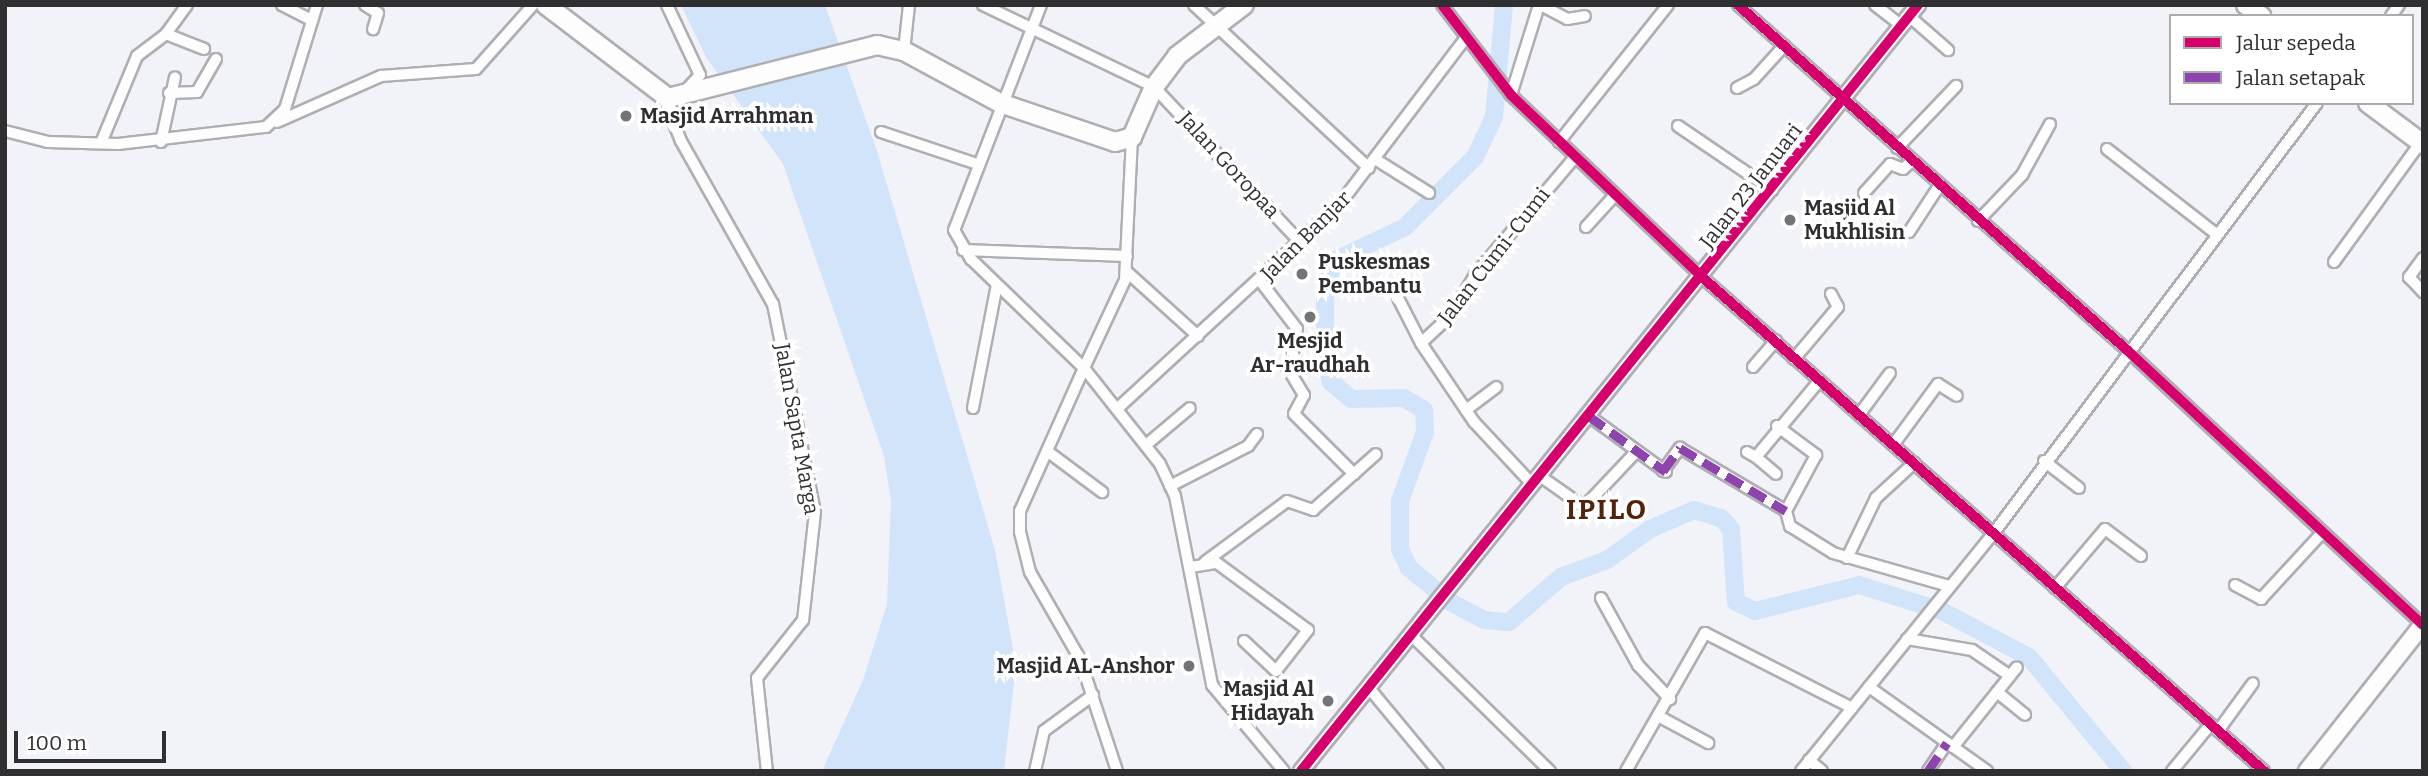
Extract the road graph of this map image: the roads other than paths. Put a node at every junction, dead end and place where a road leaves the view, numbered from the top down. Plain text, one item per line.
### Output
1 (187, 5) edge
2 (282, 5) edge
3 (317, 5) edge
4 (365, 5) edge
5 (533, 5) edge
6 (546, 5) edge
7 (667, 5) edge
8 (908, 5) edge
9 (983, 5) edge
10 (1041, 5) edge
11 (1194, 5) edge
12 (1244, 5) edge
13 (1442, 5) edge
14 (1540, 5) edge
15 (1668, 5) edge
16 (1738, 5) edge
17 (1875, 5) edge
18 (377, 9) edge
19 (1585, 16) dead end
20 (1910, 16) edge
21 (312, 20) junction
22 (1215, 26) junction
23 (373, 29) dead end
24 (1031, 31) junction
25 (166, 34) junction
26 (1465, 39) junction
27 (1784, 46) junction
28 (204, 49) dead end
29 (1948, 50) dead end
30 (904, 51) junction
31 (216, 59) dead end
32 (175, 76) dead end
33 (1154, 86) junction
34 (1956, 86) dead end
35 (1737, 88) dead end
36 (169, 93) junction
37 (1509, 93) junction
38 (668, 98) junction
39 (1844, 100) junction
40 (1000, 103) junction
41 (2316, 105) edge
42 (2372, 105) edge
43 (2386, 105) edge
44 (2400, 121) junction
45 (278, 122) junction
46 (2050, 124) dead end
47 (1678, 126) dead end
48 (5, 131) edge
49 (881, 132) dead end
50 (1132, 137) junction
51 (2422, 139) edge
52 (161, 142) junction
53 (1559, 142) junction
54 (101, 143) junction
55 (1897, 148) junction
56 (2107, 149) dead end
57 (1575, 156) junction
58 (1912, 161) junction
59 (1372, 163) junction
60 (977, 164) junction
61 (1919, 186) dead end
62 (1939, 186) junction
63 (1772, 190) junction
64 (1429, 193) dead end
65 (1864, 193) dead end
66 (1615, 195) junction
67 (1929, 196) junction
68 (1978, 221) junction
69 (1586, 226) dead end
70 (1909, 232) dead end
71 (2215, 233) junction
72 (1302, 244) junction
73 (963, 250) junction
74 (1126, 256) junction
75 (2423, 258) edge
76 (2334, 262) dead end
77 (1126, 271) junction
78 (1703, 278) junction
79 (1261, 282) junction
80 (997, 285) junction
81 (2423, 292) edge
82 (1830, 294) dead end
83 (1398, 298) dead end
84 (1198, 336) junction
85 (1776, 341) junction
86 (1421, 343) junction
87 (2127, 350) junction
88 (1794, 359) junction
89 (1753, 367) dead end
90 (1084, 368) junction
91 (1890, 373) dead end
92 (1819, 381) junction
93 (1496, 387) dead end
94 (1957, 396) dead end
95 (973, 408) dead end
96 (1118, 408) junction
97 (1190, 408) dead end
98 (1466, 410) junction
99 (1860, 415) junction
100 (1589, 416) junction
101 (1777, 426) junction
102 (1256, 434) dead end
103 (1146, 445) junction
104 (1893, 445) junction
105 (1047, 451) junction
106 (1637, 452) junction
107 (1376, 454) dead end
108 (2044, 461) junction
109 (1914, 463) junction
110 (1353, 474) junction
111 (1776, 474) dead end
112 (1536, 481) junction
113 (1170, 486) junction
114 (2079, 488) dead end
115 (1102, 492) dead end
116 (1786, 511) junction
117 (2322, 533) junction
118 (1993, 534) junction
119 (2141, 556) dead end
120 (1847, 558) junction
121 (1205, 562) junction
122 (1191, 567) junction
123 (2235, 584) dead end
124 (1949, 586) junction
125 (2055, 587) junction
126 (1601, 598) dead end
127 (2423, 625) edge
128 (1412, 636) junction
129 (1907, 639) junction
130 (1244, 641) dead end
131 (2253, 683) dead end
132 (1869, 687) junction
133 (1369, 688) junction
134 (1997, 692) junction
135 (1093, 695) junction
136 (1670, 699) junction
137 (1852, 709) junction
138 (2025, 715) dead end
139 (1660, 717) junction
140 (2214, 728) junction
141 (1708, 743) dead end
142 (1950, 745) junction
143 (1809, 760) junction
144 (1536, 766) edge
145 (767, 771) edge
146 (1035, 771) edge
147 (1117, 771) edge
148 (1284, 771) edge
149 (1301, 771) edge
150 (1438, 771) edge
151 (1550, 771) edge
152 (1626, 771) edge
153 (1801, 771) edge
154 (1822, 771) edge
155 (1928, 771) edge
156 (1987, 771) edge
157 (2172, 771) edge
158 (2264, 771) edge
159 (2307, 771) edge

1 - 25 street
2 - 21 street
3 - 21 street
4 - 18 street
5 - 45 street
6 - 38 highway
7 - 38 street
8 - 30 street
9 - 24 street
10 - 24 street
11 - 22 street
12 - 22 highway
13 - 26 street
14 - 19 street
14 - 37 street
15 - 53 street
16 - 27 street
17 - 20 street
18 - 23 street
20 - 29 street
20 - 39 street, Jalan 23 Januari
21 - 45 street
22 - 33 highway
22 - 59 street
24 - 33 street
24 - 40 street
25 - 28 street
25 - 54 street
26 - 37 street
26 - 59 street, Jalan Banjar
27 - 35 street
27 - 39 street
30 - 38 highway
30 - 40 highway
31 - 36 street
32 - 36 street
33 - 50 highway
33 - 72 street, Jalan Goropaa
34 - 55 street
36 - 52 street
37 - 53 street
38 - 145 street, Jalan Sapta Marga
39 - 55 street
39 - 63 street, Jalan 23 Januari
40 - 50 highway
40 - 60 street
41 - 71 street
42 - 44 highway
43 - 44 highway
44 - 51 highway
45 - 52 street
46 - 68 street
47 - 63 street
48 - 54 street
49 - 60 street
50 - 74 street
51 - 76 street
52 - 54 street
53 - 57 street
55 - 58 street
56 - 71 street
57 - 66 street
57 - 86 street, Jalan Cumi-Cumi
58 - 62 street
58 - 65 street
59 - 64 street
59 - 72 street, Jalan Banjar
60 - 73 street
61 - 67 street
62 - 67 street
62 - 68 street
63 - 78 street, Jalan 23 Januari
66 - 69 street
66 - 78 street
67 - 70 street
68 - 87 street
71 - 87 street
72 - 79 street, Jalan Banjar
73 - 74 street
73 - 80 street
74 - 77 street
75 - 81 street
77 - 84 street
77 - 90 street
78 - 85 street
78 - 100 street, Jalan 23 Januari
79 - 84 street, Jalan Banjar
79 - 110 street
80 - 90 street
80 - 95 street
82 - 88 street
83 - 86 street
84 - 96 street, Jalan Banjar
85 - 88 street
85 - 89 street
86 - 98 street, Jalan Cumi-Cumi
87 - 108 street
87 - 117 street
88 - 92 street
90 - 96 street
90 - 105 street
91 - 99 street
92 - 99 street
92 - 101 street
93 - 98 street
94 - 104 street
96 - 103 street
97 - 103 street
98 - 112 street, Jalan Cumi-Cumi
99 - 104 street
100 - 106 street
100 - 112 street, Jalan 23 Januari
101 - 111 street
101 - 116 street
102 - 113 street
103 - 113 street
104 - 109 street
105 - 115 street
105 - 135 street
106 - 112 street, Jalan Cumi-Cumi
106 - 116 street
107 - 110 street
108 - 114 street
108 - 118 street
109 - 118 street
109 - 120 street
110 - 121 street
112 - 128 street, Jalan 23 Januari
113 - 122 street
116 - 120 street
117 - 123 street
117 - 127 street
118 - 124 street
118 - 125 street
119 - 125 street
120 - 124 street
121 - 122 street
121 - 130 street
122 - 148 street
124 - 129 street
125 - 140 street
126 - 136 street
127 - 159 main road
128 - 133 street, Jalan 23 Januari
128 - 144 street
129 - 132 street
129 - 134 street
131 - 140 street
132 - 137 street
132 - 142 street
133 - 149 street, Jalan 23 Januari
133 - 150 street
134 - 138 street
134 - 142 street
135 - 146 street
135 - 147 street
136 - 137 street
136 - 139 street
137 - 143 street
139 - 141 street
139 - 152 street
140 - 157 street
140 - 158 street
142 - 155 street
142 - 156 street
143 - 153 street
143 - 154 street
144 - 151 street

